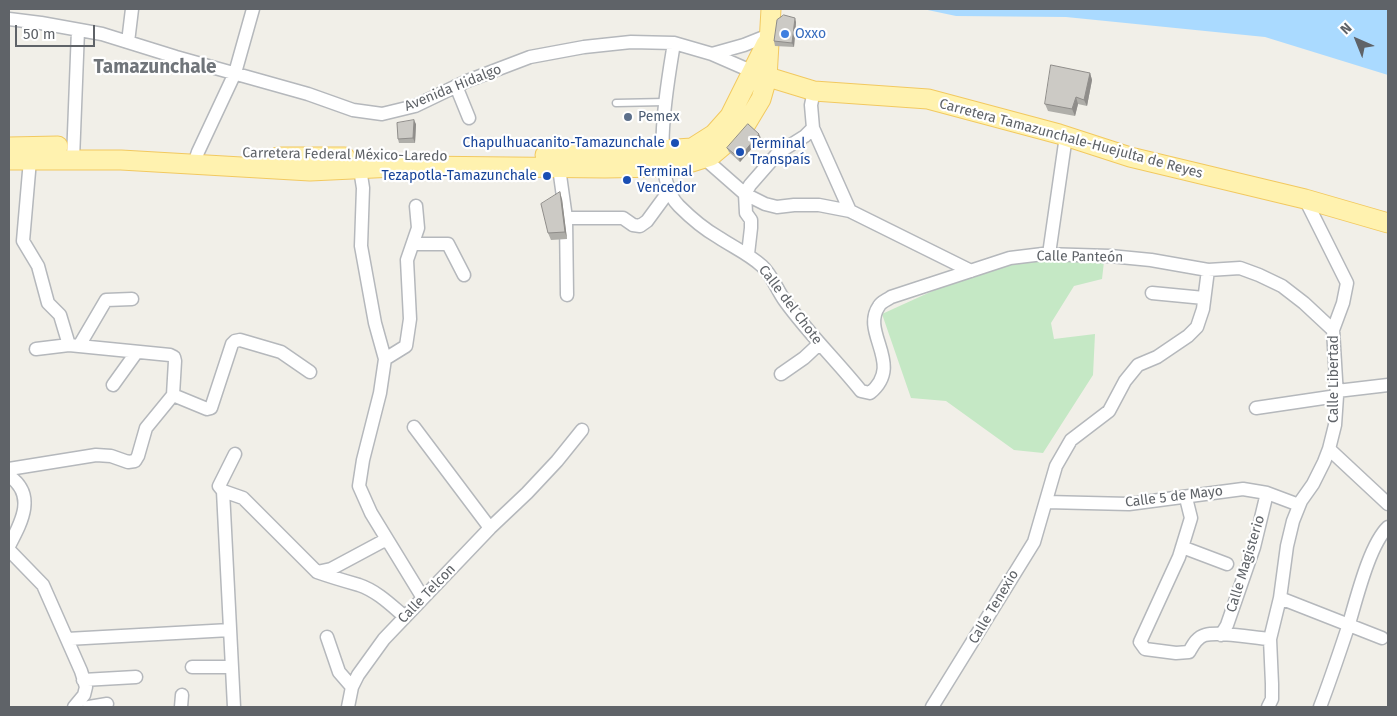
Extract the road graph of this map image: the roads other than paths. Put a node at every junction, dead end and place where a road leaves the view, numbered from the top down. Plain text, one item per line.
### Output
1 (132, 9) edge
2 (253, 9) edge
3 (771, 9) edge
4 (9, 20) edge
5 (78, 30) junction
6 (769, 37) junction
7 (128, 42) junction
8 (674, 43) junction
9 (712, 54) junction
10 (234, 73) junction
11 (759, 75) junction
12 (456, 86) junction
13 (814, 91) junction
14 (665, 102) junction
15 (616, 103) dead end
16 (469, 118) dead end
17 (813, 128) junction
18 (1066, 136) junction
19 (9, 147) edge
20 (73, 152) junction
21 (196, 158) junction
22 (663, 158) junction
23 (704, 158) junction
24 (9, 160) edge
25 (30, 160) junction
26 (416, 161) junction
27 (360, 168) junction
28 (559, 168) junction
29 (669, 191) junction
30 (745, 194) junction
31 (1305, 199) junction
32 (416, 206) dead end
33 (850, 210) junction
34 (566, 218) junction
35 (1388, 222) edge
36 (413, 244) junction
37 (748, 254) junction
38 (1049, 254) junction
39 (971, 270) junction
40 (1208, 270) junction
41 (464, 275) dead end
42 (1152, 292) dead end
43 (567, 295) dead end
44 (1204, 298) junction
45 (132, 299) dead end
46 (1333, 330) junction
47 (819, 344) junction
48 (74, 346) junction
49 (36, 348) dead end
50 (136, 353) junction
51 (385, 359) junction
52 (310, 372) dead end
53 (781, 374) dead end
54 (113, 385) dead end
55 (1388, 385) edge
56 (870, 393) joint
57 (1337, 394) junction
58 (173, 395) junction
59 (1256, 408) dead end
60 (414, 427) dead end
61 (582, 430) dead end
62 (1330, 449) junction
63 (235, 454) dead end
64 (9, 469) edge
65 (9, 476) edge
66 (223, 491) junction
67 (1267, 492) junction
68 (1186, 498) junction
69 (1046, 502) junction
70 (1388, 504) edge
71 (1299, 505) junction
72 (1388, 527) edge
73 (490, 528) junction
74 (386, 539) junction
75 (1182, 547) junction
76 (9, 548) edge
77 (1227, 564) dead end
78 (317, 572) junction
79 (423, 598) junction
80 (1280, 598) junction
81 (405, 617) junction
82 (1349, 624) junction
83 (230, 630) junction
84 (1221, 635) junction
85 (327, 638) dead end
86 (1382, 638) dead end
87 (67, 639) junction
88 (1270, 639) junction
89 (232, 667) junction
90 (192, 668) dead end
91 (136, 677) dead end
92 (83, 680) junction
93 (352, 688) junction
94 (107, 704) dead end
95 (74, 707) edge
96 (89, 707) edge
97 (234, 707) edge
98 (348, 707) edge
99 (932, 707) edge
100 (1268, 707) edge
101 (1320, 707) edge

1 - 7 street
2 - 10 street
3 - 6 main road, Carretera Federal México-Laredo
4 - 5 street, Avenida Hidalgo
5 - 7 street, Avenida Hidalgo
5 - 20 street
6 - 9 street
6 - 11 main road, Carretera Federal México-Laredo
7 - 10 street, Avenida Hidalgo
8 - 9 street, Avenida Hidalgo
8 - 12 street, Avenida Hidalgo
8 - 14 street, Calle del Chote
9 - 11 street, Avenida Hidalgo
10 - 12 street, Avenida Hidalgo
10 - 21 street
11 - 13 main road, Carretera Tamazunchale-Huejulta de Reyes
11 - 22 main road, Carretera Federal México-Laredo
11 - 23 main road, Carretera Federal México-Laredo
12 - 16 street
13 - 17 street
13 - 18 main road, Carretera Tamazunchale-Huejulta de Reyes
14 - 15 lane
14 - 22 street, Calle del Chote
17 - 30 street
17 - 33 street
18 - 31 main road, Carretera Tamazunchale-Huejulta de Reyes
18 - 38 street
19 - 20 main road, Carretera Federal México-Laredo
20 - 21 main road, Carretera Federal México-Laredo
20 - 25 main road, Carretera Federal México-Laredo
21 - 26 main road, Carretera Federal México-Laredo
21 - 27 main road, Carretera Federal México-Laredo
22 - 23 main road, Carretera Federal México-Laredo
22 - 26 main road, Carretera Federal México-Laredo
22 - 28 main road, Carretera Federal México-Laredo
22 - 29 street, Calle del Chote
23 - 30 street
24 - 25 main road, Carretera Federal México-Laredo
25 - 48 street
26 - 27 main road, Carretera Federal México-Laredo
26 - 28 main road, Carretera Federal México-Laredo
27 - 51 street
28 - 34 street
29 - 34 street
29 - 37 street, Calle del Chote
30 - 33 street
30 - 37 street
31 - 35 main road, Carretera Tamazunchale-Huejulta de Reyes
31 - 46 street, Calle Libertad
32 - 36 street
33 - 39 street
34 - 43 street
36 - 41 street
36 - 51 street
37 - 47 street, Calle del Chote
38 - 39 street, Calle Panteón
38 - 40 street, Calle Panteón
39 - 56 street, Calle Panteón
40 - 44 street, Calle Tenexio
40 - 46 street, Calle Panteón
42 - 44 street
44 - 69 street, Calle Tenexio
45 - 48 street
46 - 57 street, Calle Libertad
47 - 53 street
47 - 56 street, Calle del Chote
48 - 49 street
48 - 50 street
50 - 54 street
50 - 58 street
51 - 74 street
52 - 58 street
55 - 57 street
57 - 59 street
57 - 62 street, Calle Libertad
58 - 64 street
60 - 73 street
61 - 73 street, Calle Telcon
62 - 70 street
62 - 71 street, Calle Libertad
63 - 66 street
65 - 76 street
66 - 78 street
66 - 83 street
67 - 68 street, Calle 5 de Mayo
67 - 71 street, Calle 5 de Mayo
67 - 84 street, Calle Magisterio
68 - 69 street, Calle 5 de Mayo
68 - 75 street
69 - 99 street, Calle Tenexio
71 - 80 street, Calle Libertad
72 - 82 street
73 - 79 street, Calle Telcon
74 - 78 street
74 - 79 street
75 - 77 street
75 - 84 street
76 - 87 street
78 - 81 street
79 - 81 street, Calle Telcon
80 - 82 street
80 - 88 street, Calle Libertad
81 - 93 street, Calle Telcon
82 - 86 street
82 - 101 street
83 - 87 street
83 - 89 street
84 - 88 street
85 - 93 street
87 - 92 street
88 - 100 street, Calle Libertad
89 - 90 street
89 - 97 street
91 - 92 street
92 - 95 street
93 - 98 street, Calle Telcon
94 - 96 street

